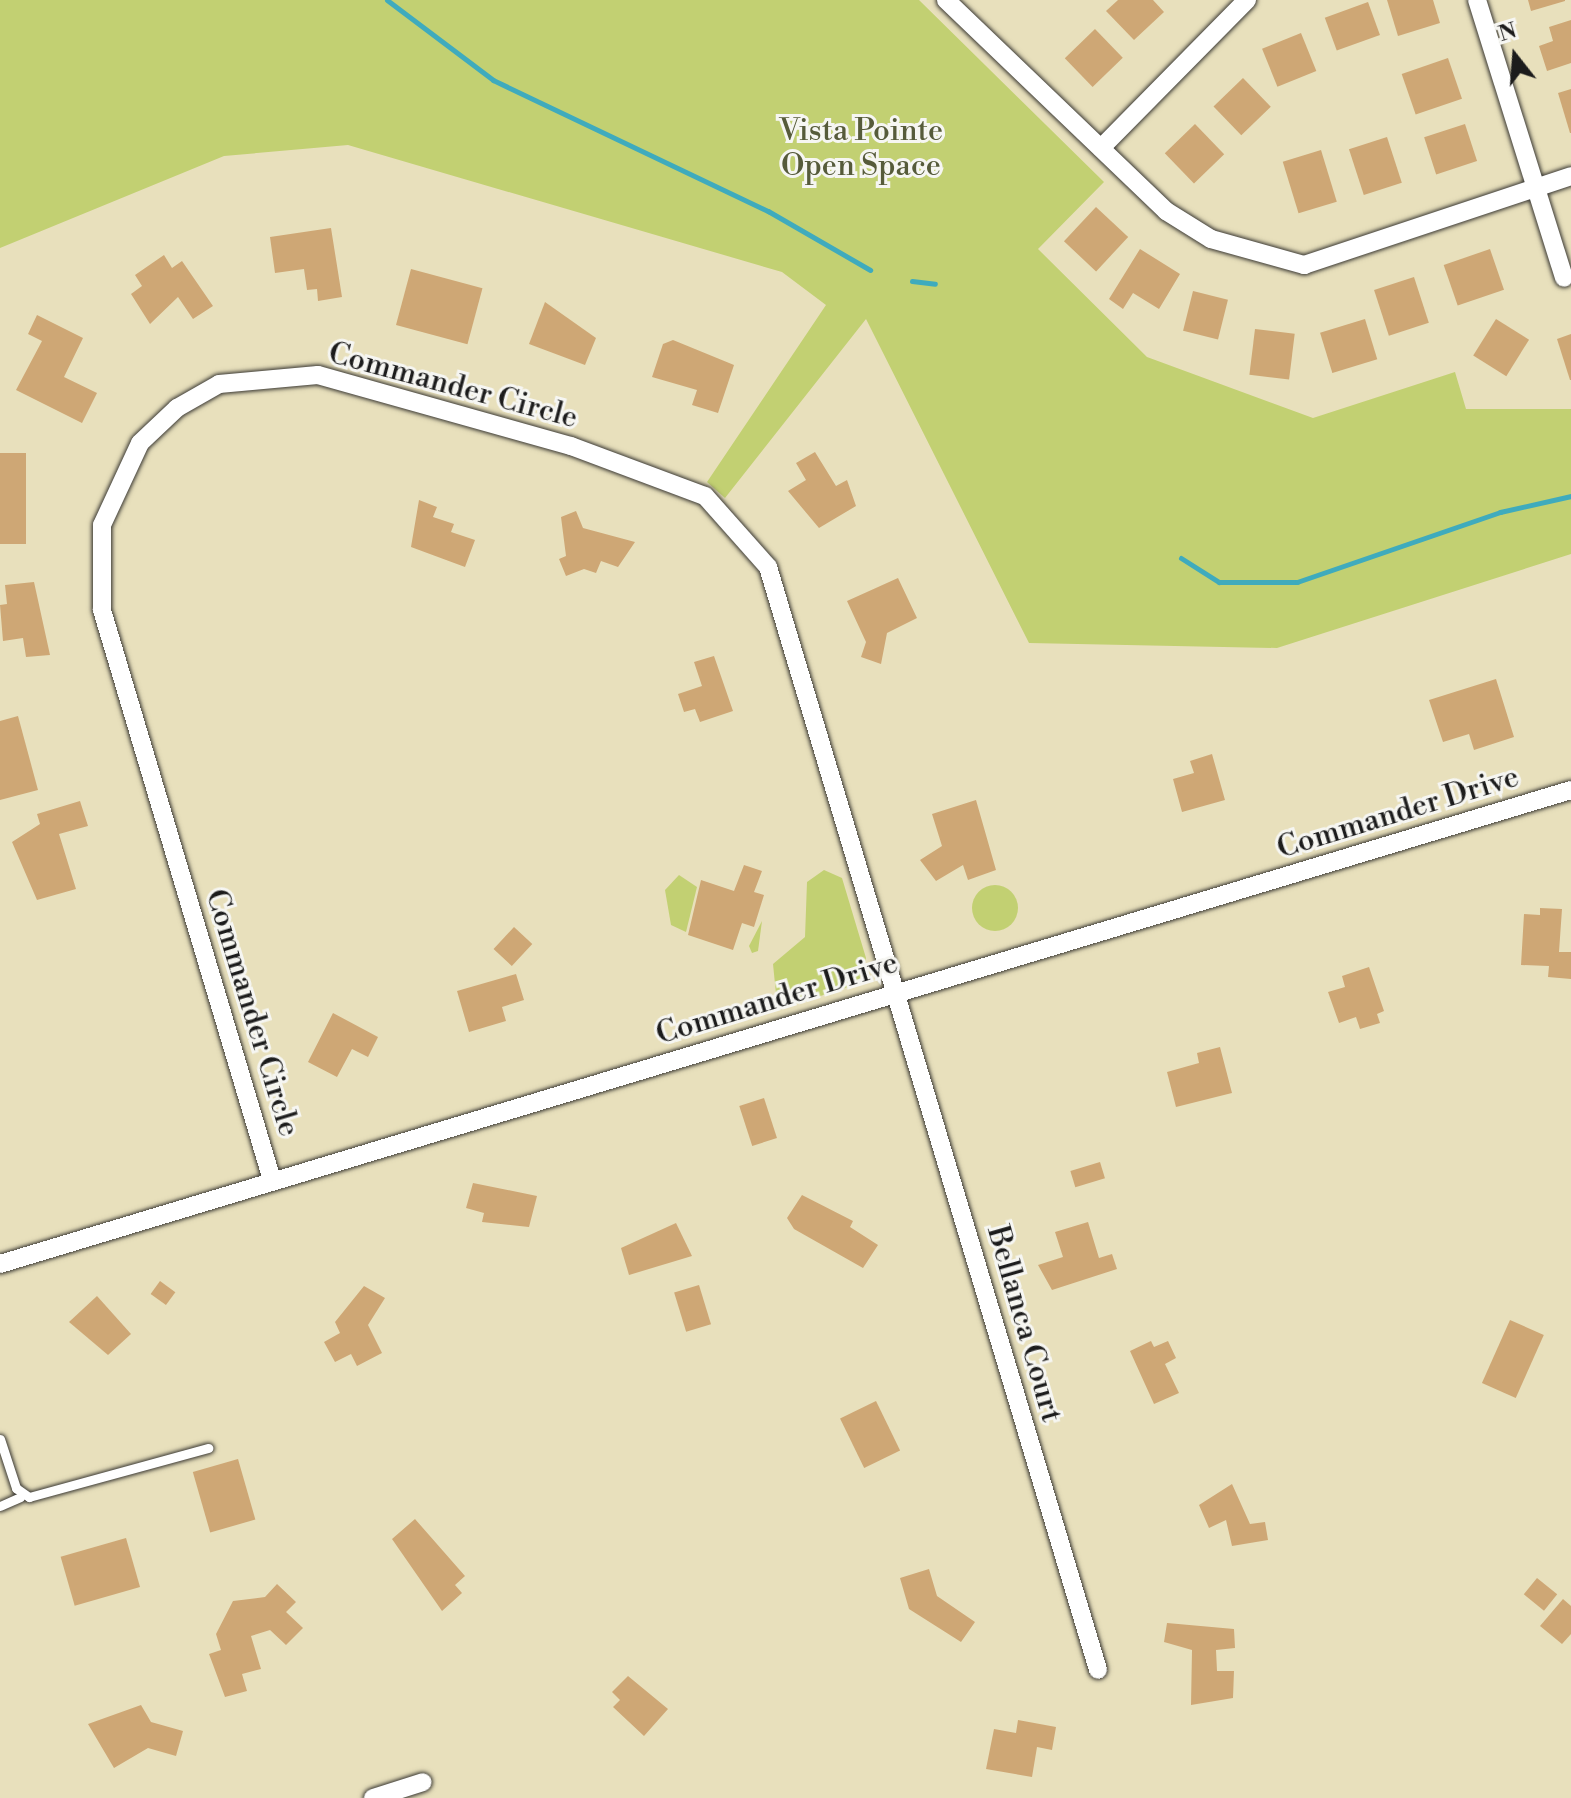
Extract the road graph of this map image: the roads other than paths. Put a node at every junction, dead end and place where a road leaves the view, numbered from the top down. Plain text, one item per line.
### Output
1 (946, 0) edge
2 (1247, 0) edge
3 (1477, 0) edge
4 (1101, 148) junction
5 (1571, 176) edge
6 (1536, 187) junction
7 (1564, 278) dead end
8 (1571, 790) edge
9 (897, 992) junction
10 (272, 1180) junction
11 (0, 1264) edge
12 (0, 1439) edge
13 (208, 1448) dead end
14 (20, 1497) junction
15 (0, 1506) edge
16 (1098, 1670) dead end
17 (423, 1782) dead end
18 (373, 1798) edge

1 - 4 street
2 - 4 street
3 - 6 street
4 - 6 street
5 - 6 street
6 - 7 street
8 - 9 street, Commander Drive
9 - 10 street, Commander Drive
9 - 10 street, Commander Circle
9 - 16 street, Bellanca Court
10 - 11 street, Commander Drive
12 - 14 lane
13 - 14 lane
14 - 15 lane
17 - 18 street

